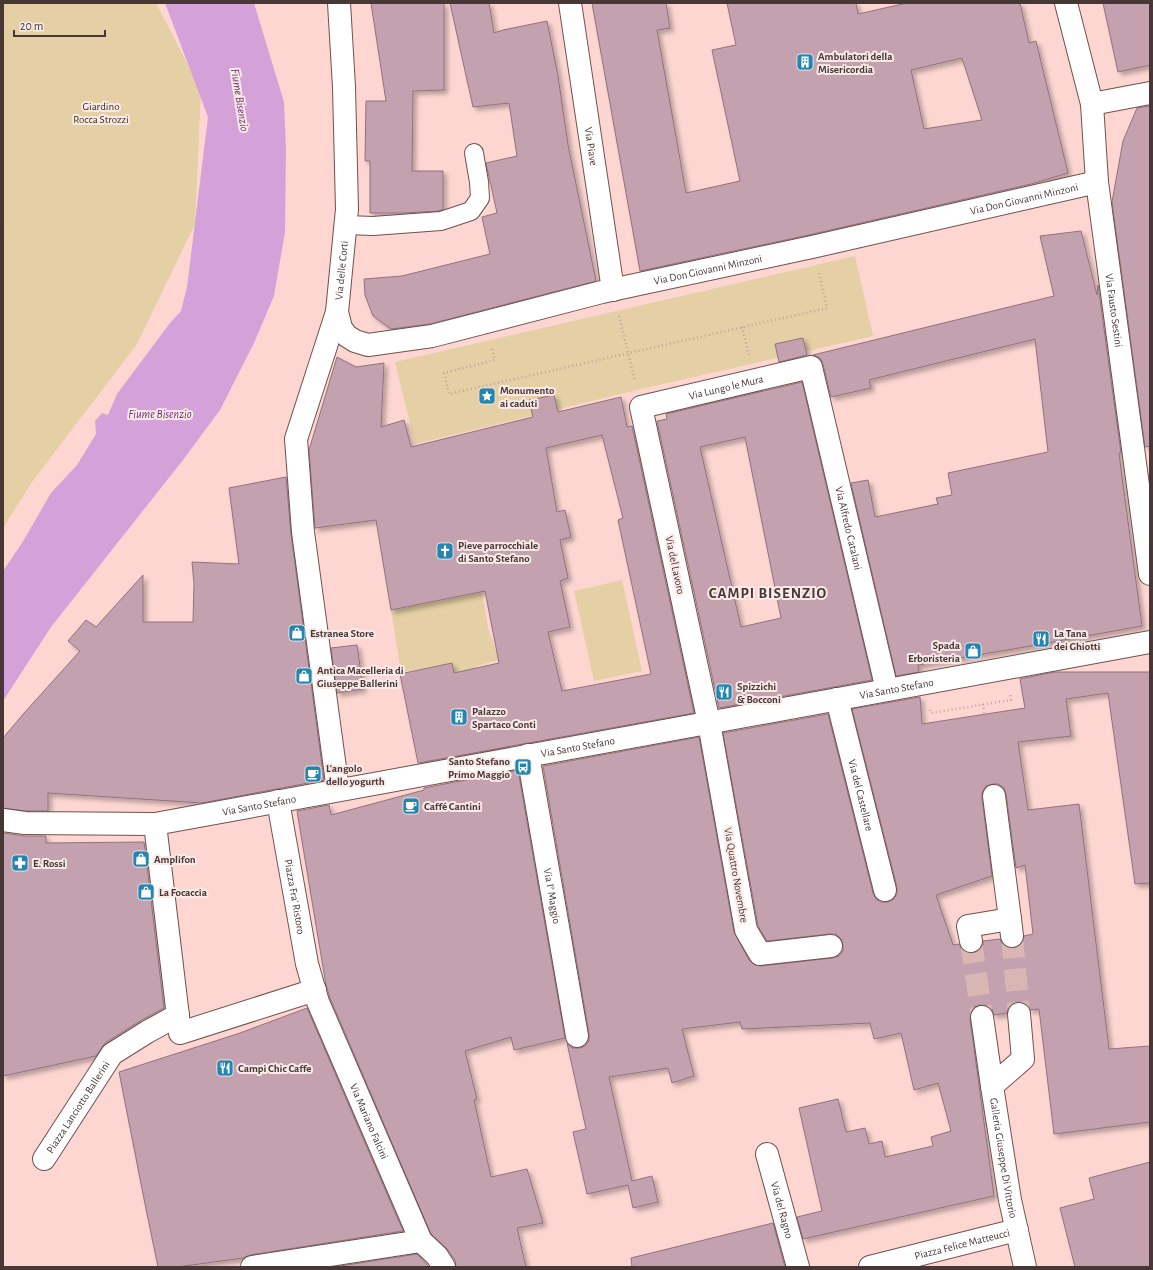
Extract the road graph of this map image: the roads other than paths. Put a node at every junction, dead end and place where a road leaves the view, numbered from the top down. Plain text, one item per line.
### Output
1 (338, 3) edge
2 (570, 3) edge
3 (1066, 3) edge
4 (1150, 93) edge
5 (1092, 104) junction
6 (474, 153) dead end
7 (1097, 182) junction
8 (346, 224) junction
9 (613, 290) junction
10 (337, 312) junction
11 (811, 367) joint
12 (641, 407) joint
13 (1150, 574) edge
14 (1150, 642) edge
15 (887, 690) junction
16 (837, 699) junction
17 (708, 723) junction
18 (528, 755) junction
19 (338, 790) junction
20 (994, 796) dead end
21 (278, 801) junction
22 (3, 820) edge
23 (155, 824) junction
24 (884, 890) dead end
25 (971, 941) tunnel mouth
26 (831, 946) dead end
27 (316, 996) junction
28 (1019, 1014) tunnel mouth
29 (178, 1015) junction
30 (982, 1017) tunnel mouth
31 (577, 1036) dead end
32 (992, 1086) junction
33 (767, 1154) dead end
34 (44, 1159) dead end
35 (1017, 1230) junction
36 (421, 1241) junction
37 (252, 1267) edge
38 (444, 1267) edge
39 (798, 1267) edge
40 (870, 1267) edge
41 (1024, 1267) edge

1 - 8 street, Via delle Corti
2 - 9 street, Via Piave
3 - 5 street, Via Fausto Sestini
4 - 5 street
5 - 7 street, Via Fausto Sestini
6 - 8 lane
7 - 9 street, Via Don Giovanni Minzoni
7 - 13 street, Via Fausto Sestini
8 - 10 street, Via delle Corti
9 - 10 street, Via Don Giovanni Minzoni
10 - 19 street, Via delle Corti
11 - 12 street, Via Lungo le Mura
11 - 15 street, Via Alfredo Catalani
12 - 17 street, Via del Lavoro
14 - 15 street, Via Santo Stefano
15 - 16 street, Via Santo Stefano
16 - 17 street, Via Santo Stefano
16 - 24 street, Via del Castellare
17 - 18 street, Via Santo Stefano
17 - 26 street, Via Quattro Novembre
18 - 19 street, Via Santo Stefano
18 - 31 street, Via I° Maggio
19 - 21 street, Via Santo Stefano
20 - 25 street
21 - 23 street, Via Santo Stefano
21 - 27 street, Piazza Fra' Ristoro
22 - 23 street, Via Santo Stefano
23 - 29 street
27 - 29 street
27 - 36 street, Via Mariano Falcini
28 - 32 street, Galleria Giuseppe Di Vittorio
29 - 34 street, Piazza Lanciotto Ballerini
30 - 32 street, Galleria Giuseppe Di Vittorio
32 - 35 street, Galleria Giuseppe Di Vittorio
33 - 39 street, Via del Ragno
35 - 40 street, Piazza Felice Matteucci
35 - 41 street, Piazza Felice Matteucci
36 - 37 street
36 - 38 street

